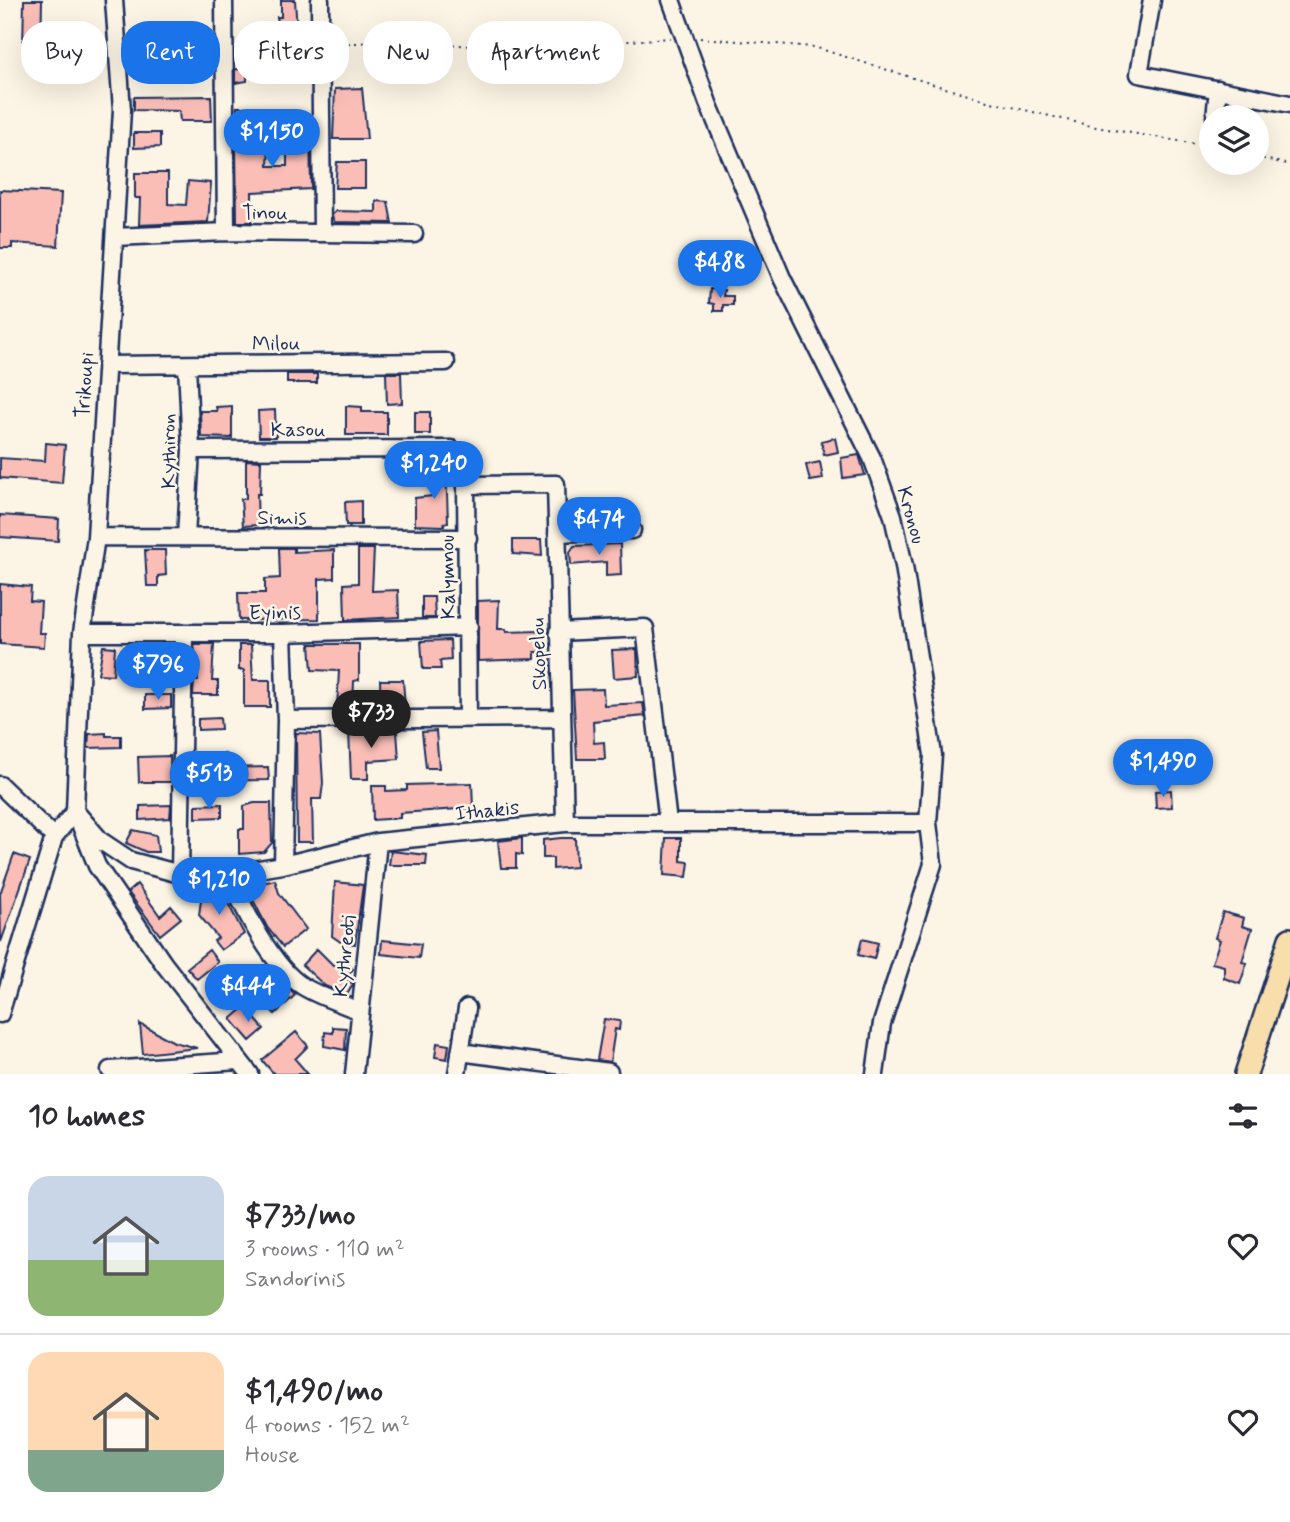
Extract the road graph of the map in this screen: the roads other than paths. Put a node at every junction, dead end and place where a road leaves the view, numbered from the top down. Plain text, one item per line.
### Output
1 (114, 0) edge
2 (224, 0) edge
3 (320, 0) edge
4 (671, 0) edge
5 (1152, 0) edge
6 (1218, 89) junction
7 (1290, 104) edge
8 (1216, 105) edge
9 (226, 232) junction
10 (322, 233) junction
11 (414, 234) dead end
12 (115, 237) junction
13 (446, 362) dead end
14 (106, 365) junction
15 (187, 365) junction
16 (191, 450) junction
17 (466, 485) junction
18 (632, 530) dead end
19 (557, 533) junction
20 (96, 537) junction
21 (186, 537) junction
22 (468, 538) junction
23 (469, 627) junction
24 (558, 632) junction
25 (82, 633) junction
26 (184, 633) junction
27 (283, 633) junction
28 (468, 717) junction
29 (561, 718) junction
30 (286, 720) junction
31 (0, 786) edge
32 (75, 811) junction
33 (565, 823) junction
34 (668, 823) junction
35 (928, 824) junction
36 (54, 837) junction
37 (378, 842) junction
38 (283, 865) junction
39 (180, 874) junction
40 (229, 874) junction
41 (1290, 939) edge
42 (7, 966) edge
43 (467, 1008) dead end
44 (359, 1011) junction
45 (0, 1014) edge
46 (460, 1052) junction
47 (238, 1060) junction
48 (110, 1070) dead end
49 (608, 1072) dead end
50 (250, 1074) edge
51 (354, 1074) edge
52 (457, 1074) edge
53 (875, 1074) edge
54 (1247, 1074) edge

1 - 12 street, Trikoupi
2 - 9 street
3 - 10 street
4 - 35 street, Kronou
5 - 6 street
6 - 7 street
6 - 8 street
9 - 10 street, Tinou
9 - 12 street, Tinou
10 - 11 street, Tinou
12 - 14 street, Trikoupi
13 - 15 street, Milou
14 - 15 street, Milou
14 - 20 street, Trikoupi
15 - 16 street, Kythiron
16 - 17 street, Kasou
16 - 21 street, Kythiron
17 - 19 street, Skopelou
17 - 22 street, Kalymnou
18 - 19 street
19 - 24 street, Skopelou
20 - 21 street, Simis
20 - 25 street, Trikoupi
21 - 22 street, Simis
22 - 23 street, Kalymnou
23 - 27 street, Eyinis
23 - 28 street, Kalymnou
24 - 29 street, Skopelou
24 - 34 street
25 - 26 street, Eyinis
25 - 32 street, Trikoupi
26 - 27 street, Eyinis
26 - 39 street
27 - 30 street
28 - 29 street
28 - 30 street
29 - 33 street, Skopelou
30 - 38 street
31 - 36 street
32 - 36 street
32 - 39 street, Ithakis
32 - 47 street
33 - 34 street, Ithakis
33 - 37 street, Ithakis
34 - 35 street, Ithakis
35 - 53 street, Kronou
36 - 42 street
37 - 38 street, Ithakis
37 - 44 street, Kythreoti
38 - 40 street, Ithakis
39 - 40 street, Ithakis
40 - 44 street
41 - 54 main road
42 - 45 street
43 - 46 street
44 - 51 street, Kythreoti
46 - 49 street
46 - 52 street
47 - 48 street
47 - 50 street

